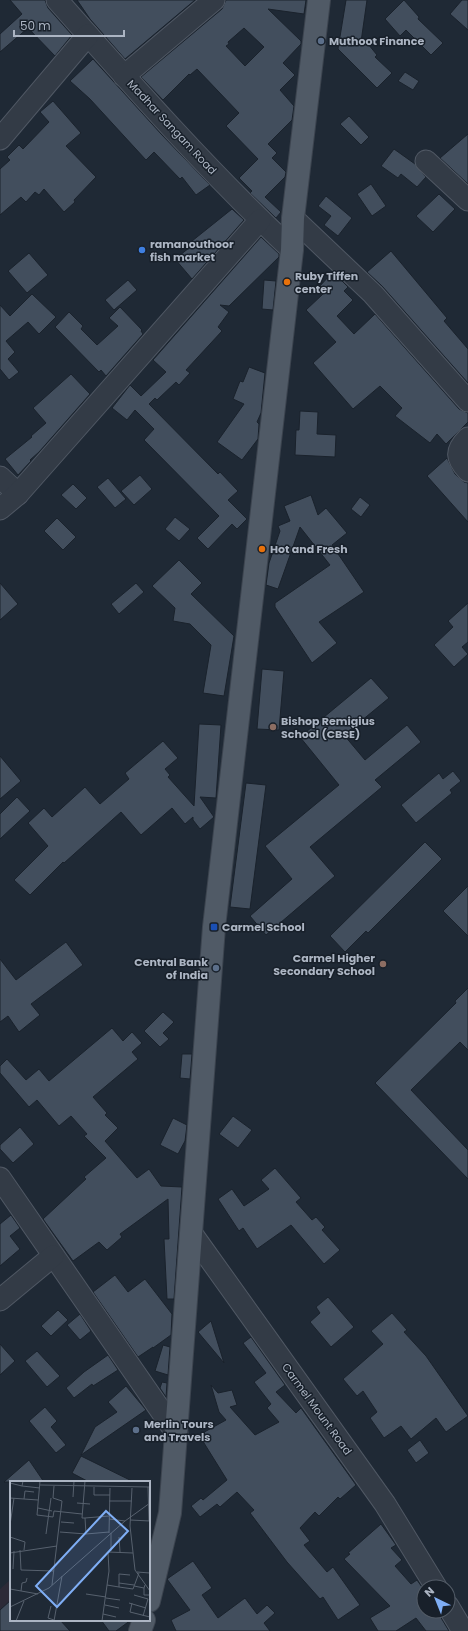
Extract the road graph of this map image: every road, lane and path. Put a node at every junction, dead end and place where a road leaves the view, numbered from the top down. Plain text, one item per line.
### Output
1 (57, 0) edge
2 (214, 0) edge
3 (319, 0) edge
4 (88, 35) junction
5 (124, 76) junction
6 (0, 139) edge
7 (426, 161) dead end
8 (468, 200) edge
9 (293, 218) junction
10 (260, 220) junction
11 (292, 250) junction
12 (468, 401) edge
13 (464, 443) edge
14 (468, 471) edge
15 (0, 477) edge
16 (18, 494) junction
17 (0, 509) edge
18 (0, 1178) edge
19 (192, 1234) junction
20 (53, 1256) junction
21 (0, 1300) edge
22 (177, 1434) junction
23 (431, 1579) edge
24 (150, 1596) edge
25 (456, 1619) edge
26 (144, 1621) edge
27 (140, 1631) edge
28 (463, 1631) edge

1 - 4 street, Madhar Sangam Road
2 - 5 street
3 - 9 main road
4 - 5 street, Madhar Sangam Road
4 - 6 street
5 - 10 street, Madhar Sangam Road
7 - 8 street
9 - 11 main road
9 - 12 street
10 - 11 street, Madhar Sangam Road
10 - 16 street
11 - 19 main road
13 - 14 street
15 - 16 street
16 - 17 street
18 - 20 street
19 - 22 main road
19 - 23 street, Carmel Mount Road
20 - 21 street
20 - 22 street
22 - 24 main road
25 - 28 street
26 - 27 main road

